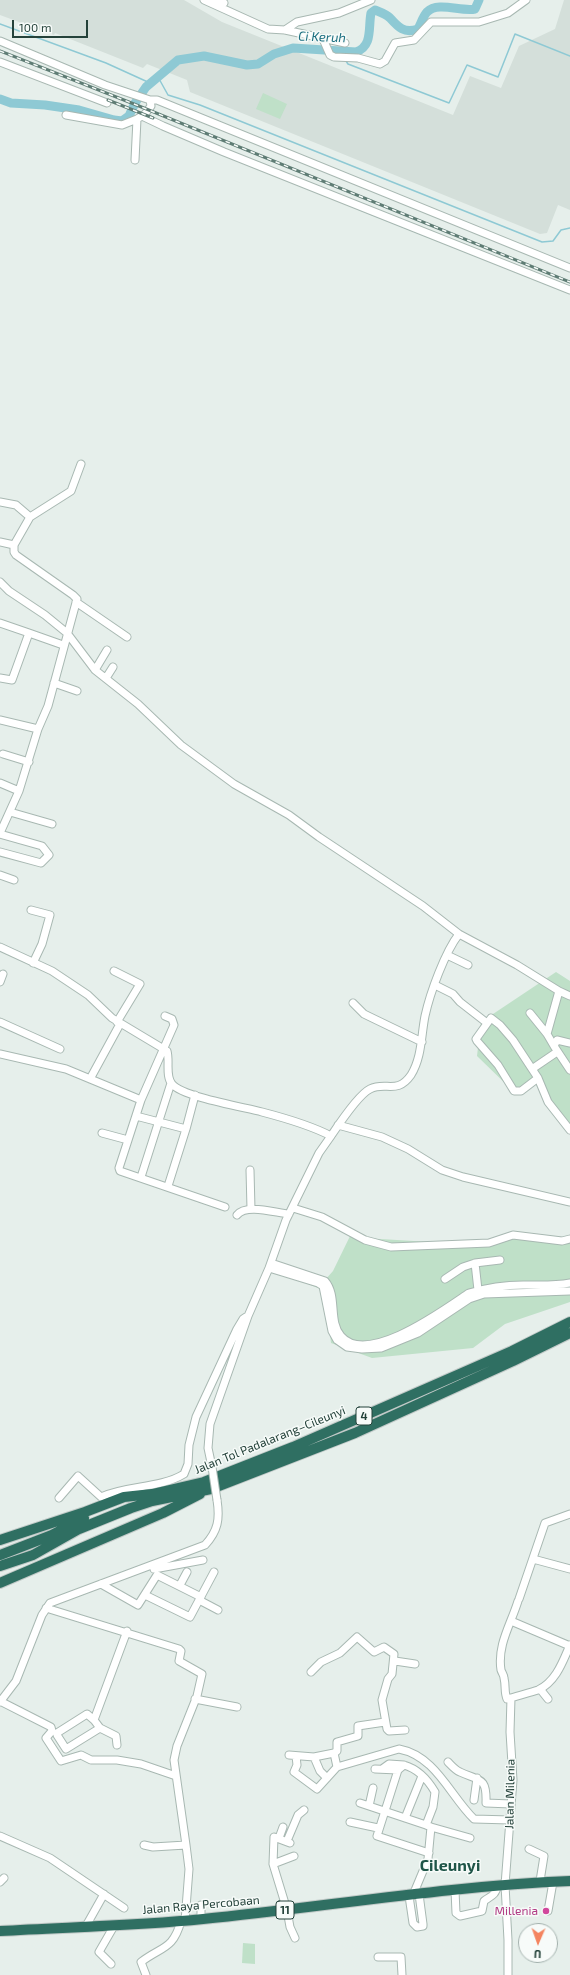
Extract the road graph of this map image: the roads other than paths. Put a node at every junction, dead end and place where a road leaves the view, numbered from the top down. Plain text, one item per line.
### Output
1 (204, 0) edge
2 (216, 0) edge
3 (371, 0) edge
4 (526, 0) edge
5 (224, 3) dead end
6 (356, 3) edge
7 (285, 30) junction
8 (323, 39) junction
9 (0, 41) edge
10 (345, 43) dead end
11 (0, 62) edge
12 (146, 99) junction
13 (107, 103) dead end
14 (66, 115) dead end
15 (140, 117) junction
16 (135, 160) dead end
17 (570, 268) edge
18 (570, 290) edge
19 (81, 464) dead end
20 (0, 502) edge
21 (30, 516) junction
22 (0, 542) edge
23 (14, 545) junction
24 (1, 584) edge
25 (76, 602) junction
26 (0, 623) edge
27 (29, 633) junction
28 (127, 637) dead end
29 (65, 638) junction
30 (108, 650) dead end
31 (113, 667) dead end
32 (95, 670) junction
33 (0, 678) edge
34 (106, 678) junction
35 (54, 683) junction
36 (77, 691) dead end
37 (0, 720) edge
38 (38, 729) junction
39 (3, 754) dead end
40 (29, 762) junction
41 (0, 783) edge
42 (19, 791) junction
43 (10, 812) junction
44 (52, 824) dead end
45 (0, 834) edge
46 (0, 852) edge
47 (0, 875) edge
48 (14, 880) dead end
49 (32, 910) dead end
50 (459, 934) junction
51 (0, 947) edge
52 (447, 955) junction
53 (33, 963) junction
54 (468, 965) dead end
55 (114, 971) dead end
56 (3, 974) dead end
57 (0, 982) edge
58 (435, 985) junction
59 (559, 991) junction
60 (570, 996) edge
61 (353, 1003) dead end
62 (530, 1013) dead end
63 (166, 1016) dead end
64 (0, 1022) edge
65 (119, 1023) junction
66 (487, 1023) junction
67 (547, 1034) junction
68 (422, 1042) junction
69 (570, 1043) edge
70 (60, 1049) dead end
71 (162, 1049) junction
72 (556, 1049) junction
73 (0, 1054) edge
74 (568, 1065) edge
75 (532, 1069) junction
76 (538, 1078) junction
77 (90, 1079) junction
78 (171, 1083) junction
79 (195, 1095) junction
80 (141, 1100) junction
81 (136, 1116) junction
82 (159, 1122) junction
83 (338, 1125) junction
84 (186, 1129) junction
85 (570, 1130) edge
86 (102, 1133) dead end
87 (331, 1136) junction
88 (128, 1140) junction
89 (250, 1170) dead end
90 (141, 1178) junction
91 (168, 1186) junction
92 (570, 1202) edge
93 (225, 1207) dead end
94 (251, 1209) junction
95 (291, 1211) junction
96 (237, 1215) dead end
97 (570, 1239) edge
98 (500, 1260) dead end
99 (475, 1263) junction
100 (270, 1266) junction
101 (445, 1279) dead end
102 (319, 1280) junction
103 (570, 1283) edge
104 (478, 1290) junction
105 (570, 1291) edge
106 (248, 1316) junction
107 (570, 1322) edge
108 (570, 1333) edge
109 (211, 1489) junction
110 (152, 1494) junction
111 (59, 1498) dead end
112 (570, 1514) edge
113 (0, 1540) edge
114 (0, 1555) edge
115 (533, 1558) junction
116 (203, 1560) dead end
117 (0, 1566) edge
118 (570, 1569) edge
119 (134, 1572) junction
120 (188, 1572) dead end
121 (214, 1572) dead end
122 (0, 1583) edge
123 (101, 1584) junction
124 (180, 1585) junction
125 (145, 1595) junction
126 (200, 1598) junction
127 (46, 1608) junction
128 (218, 1610) dead end
129 (511, 1621) junction
130 (127, 1632) junction
131 (570, 1646) edge
132 (395, 1661) junction
133 (566, 1662) edge
134 (415, 1664) dead end
135 (311, 1672) dead end
136 (540, 1688) junction
137 (195, 1698) junction
138 (511, 1698) junction
139 (548, 1699) dead end
140 (0, 1701) edge
141 (237, 1706) dead end
142 (94, 1720) junction
143 (385, 1722) junction
144 (100, 1728) junction
145 (405, 1730) dead end
146 (117, 1745) dead end
147 (334, 1753) junction
148 (314, 1757) junction
149 (448, 1762) dead end
150 (404, 1765) junction
151 (337, 1767) junction
152 (398, 1770) junction
153 (176, 1776) junction
154 (422, 1776) junction
155 (327, 1778) junction
156 (477, 1778) junction
157 (373, 1788) dead end
158 (474, 1800) dead end
159 (360, 1803) dead end
160 (511, 1804) junction
161 (369, 1806) junction
162 (304, 1810) dead end
163 (385, 1811) junction
164 (405, 1818) junction
165 (510, 1820) junction
166 (350, 1822) dead end
167 (428, 1826) junction
168 (283, 1827) dead end
169 (378, 1828) junction
170 (0, 1836) edge
171 (279, 1838) junction
172 (470, 1838) dead end
173 (144, 1845) dead end
174 (186, 1845) junction
175 (529, 1849) dead end
176 (429, 1852) junction
177 (294, 1856) dead end
178 (273, 1864) junction
179 (540, 1881) junction
180 (570, 1881) edge
181 (553, 1882) junction
182 (501, 1885) junction
183 (455, 1890) junction
184 (104, 1894) junction
185 (414, 1895) junction
186 (201, 1905) dead end
187 (124, 1908) dead end
188 (287, 1910) junction
189 (548, 1911) dead end
190 (201, 1919) junction
191 (183, 1921) junction
192 (86, 1926) junction
193 (114, 1926) junction
194 (0, 1931) edge
195 (295, 1938) dead end
196 (378, 1957) dead end
197 (111, 1964) dead end
198 (146, 1975) edge
199 (402, 1975) edge
200 (508, 1975) edge

1 - 7 street
2 - 5 street
3 - 6 street
4 - 8 street
6 - 7 street
7 - 8 street
8 - 10 street
9 - 12 street
11 - 13 street
12 - 15 street
12 - 17 street
14 - 15 street
15 - 16 street
15 - 18 street
19 - 21 street
20 - 21 street
21 - 23 street
22 - 23 street
23 - 25 street
24 - 29 street
25 - 28 street
25 - 29 street
26 - 27 street
27 - 29 street
27 - 33 street
29 - 32 street
29 - 35 street
30 - 32 street
31 - 34 street
32 - 34 street
34 - 50 street
35 - 36 street
35 - 38 street
37 - 38 street
38 - 40 street
39 - 40 street
40 - 42 street
41 - 42 street
42 - 43 street
43 - 44 street
43 - 45 street
45 - 46 street
47 - 48 street
49 - 53 street
50 - 52 street
50 - 59 street
51 - 53 street
52 - 54 street
52 - 58 street
53 - 65 street
55 - 65 street
56 - 57 street
58 - 66 street
58 - 68 street
59 - 60 street
59 - 67 street
61 - 68 street
62 - 67 street
63 - 71 street
64 - 70 street
65 - 71 street
65 - 77 street
66 - 75 street
66 - 76 street
67 - 72 street
68 - 83 street
69 - 72 street
71 - 78 street
71 - 80 street
72 - 74 street
72 - 75 street
73 - 77 street
75 - 76 street
76 - 85 street
77 - 80 street
78 - 79 street
78 - 82 street
79 - 84 street
79 - 87 street
80 - 81 street
81 - 82 street
81 - 88 street
82 - 84 street
82 - 90 street
83 - 87 street
83 - 92 street
84 - 91 street
86 - 88 street
87 - 95 street
88 - 90 street
89 - 94 street
90 - 91 street
91 - 93 street
94 - 95 street
94 - 96 street
95 - 97 street
95 - 100 street
98 - 99 street
99 - 101 street
99 - 104 street
100 - 102 street
100 - 106 street
102 - 104 street
102 - 105 street
103 - 104 street
106 - 111 street
106 - 119 street, bridge
107 - 110 highway, Jalan Tol Padalarang–Cileunyi / 4
108 - 109 highway, Jalan Tol Padalarang–Cileunyi / 4
109 - 117 highway, 4
109 - 122 highway
110 - 113 highway
110 - 114 highway, 4
112 - 115 street
115 - 118 street
115 - 129 street
116 - 119 street
119 - 123 street
120 - 124 street
121 - 126 street
123 - 125 street
123 - 127 street
124 - 125 street
124 - 126 street
125 - 126 street
126 - 128 street
127 - 130 street
127 - 140 street
129 - 131 street
129 - 138 street
130 - 137 street
130 - 142 street
131 - 133 street
132 - 134 street
132 - 135 street
132 - 143 street
133 - 136 street
136 - 138 street
136 - 139 street
137 - 141 street
137 - 153 street
138 - 160 street, Jalan Milenia
140 - 153 street
142 - 144 street
142 - 144 street
143 - 145 street
143 - 147 street
144 - 146 street
147 - 148 street
147 - 151 street
148 - 155 street
148 - 155 street
149 - 156 street
150 - 152 street
150 - 152 street
150 - 154 street
151 - 155 street
151 - 165 street
152 - 163 street
153 - 174 street
154 - 164 street
154 - 167 street
156 - 158 street
156 - 160 street
157 - 161 street
159 - 161 street
160 - 165 street, Jalan Milenia
161 - 163 street
162 - 171 street
163 - 164 street
163 - 169 street
164 - 167 street
165 - 182 street, Jalan Milenia
166 - 169 street
167 - 172 street
167 - 176 street
168 - 171 street
169 - 176 street
170 - 184 street
171 - 178 street
173 - 174 street
174 - 191 street
175 - 179 street
176 - 185 street
177 - 178 street
178 - 188 street
179 - 181 highway, Jalan Raya Percobaan / 11
179 - 182 highway, Jalan Raya Percobaan / 11
180 - 181 highway, Jalan Raya Percobaan / 11
181 - 189 street
182 - 183 highway, Jalan Raya Percobaan / 11
182 - 183 street
182 - 200 street, Jalan Milenia
183 - 185 highway, Jalan Raya Percobaan / 11
184 - 187 street
184 - 192 street
185 - 188 highway, Jalan Raya Percobaan / 11
186 - 190 street
188 - 190 highway, Jalan Raya Percobaan / 11
188 - 195 street
190 - 191 highway, Jalan Raya Percobaan / 11
191 - 193 highway, Jalan Raya Percobaan / 11
191 - 198 street
192 - 193 highway, Jalan Raya Percobaan / 11
192 - 194 highway, Jalan Raya Percobaan / 11
193 - 197 street
196 - 199 street

